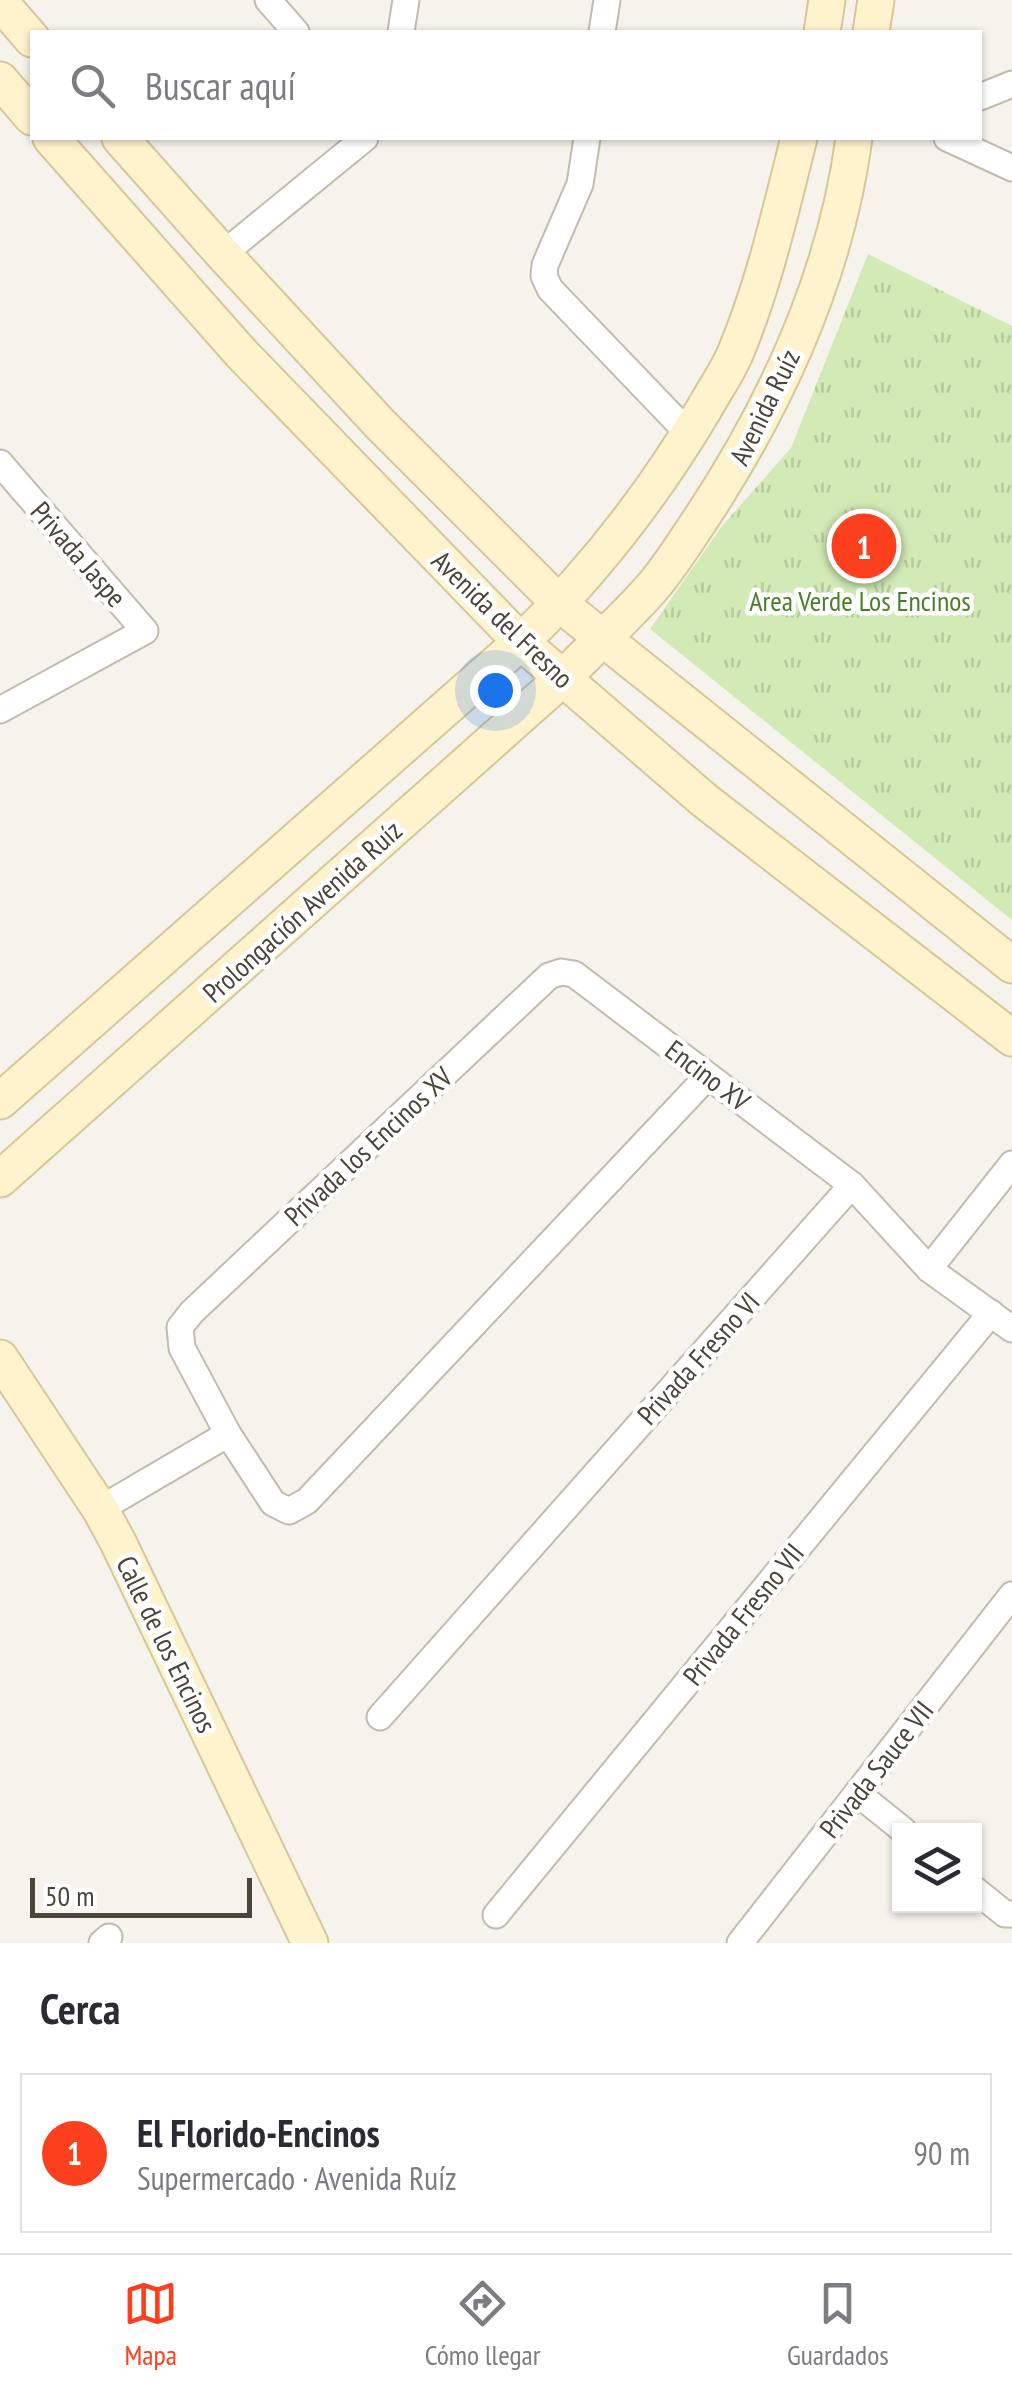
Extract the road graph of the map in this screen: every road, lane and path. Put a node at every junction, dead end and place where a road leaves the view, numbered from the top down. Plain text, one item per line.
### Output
1 (268, 0) edge
2 (406, 0) edge
3 (606, 0) edge
4 (827, 0) edge
5 (876, 0) edge
6 (0, 2) edge
7 (294, 30) edge
8 (401, 30) edge
9 (602, 30) edge
10 (822, 30) edge
11 (871, 30) edge
12 (30, 37) edge
13 (0, 80) edge
14 (1012, 84) edge
15 (982, 95) edge
16 (30, 115) edge
17 (53, 140) edge
18 (122, 140) edge
19 (363, 140) edge
20 (586, 140) edge
21 (798, 140) edge
22 (854, 140) edge
23 (951, 140) edge
24 (1012, 168) edge
25 (222, 254) junction
26 (689, 434) junction
27 (0, 462) edge
28 (11, 493) edge
29 (560, 604) junction
30 (601, 639) junction
31 (521, 642) junction
32 (563, 678) junction
33 (0, 710) edge
34 (1012, 965) edge
35 (561, 972) joint
36 (1012, 1038) edge
37 (708, 1076) junction
38 (0, 1100) edge
39 (1012, 1164) edge
40 (0, 1180) edge
41 (852, 1185) junction
42 (929, 1269) junction
43 (991, 1313) junction
44 (1012, 1329) edge
45 (0, 1358) edge
46 (228, 1434) junction
47 (100, 1510) junction
48 (1012, 1595) edge
49 (380, 1716) dead end
50 (857, 1793) junction
51 (894, 1823) edge
52 (982, 1895) edge
53 (1012, 1914) edge
54 (496, 1916) dead end
55 (310, 1943) edge
56 (740, 1943) edge

1 - 7 street
2 - 8 street
3 - 9 street
4 - 10 street
5 - 11 street
6 - 12 street
13 - 16 street
14 - 15 street
17 - 31 street, Avenida del Fresno
18 - 25 street, Avenida del Fresno
19 - 25 street
20 - 26 street
21 - 26 street, Avenida Ruíz
22 - 30 street, Avenida Ruíz
23 - 24 street
25 - 29 street, Avenida del Fresno
26 - 29 street, Avenida Ruíz
27 - 28 street
28 - 33 street, Privada Jaspe
29 - 30 street, Avenida del Fresno
29 - 31 street, Prolongación Avenida Ruíz
30 - 32 street, Prolongación Avenida Ruíz
30 - 34 street, Avenida del Fresno
31 - 32 street, Avenida del Fresno
31 - 38 street, Prolongación Avenida Ruíz
32 - 36 street, Avenida del Fresno
32 - 40 street, Prolongación Avenida Ruíz
35 - 37 street, Encino XV
35 - 46 street, Privada los Encinos XV
37 - 41 street, Encino XV
37 - 46 street
39 - 42 street
41 - 42 street
41 - 49 street, Privada Fresno VI
42 - 43 street
43 - 44 street
43 - 54 street, Privada Fresno VII
45 - 47 street, Calle de los Encinos
46 - 47 street
47 - 55 street, Calle de los Encinos
48 - 50 street, Privada Sauce VII
50 - 51 street
50 - 56 street, Privada Sauce VII
52 - 53 street

